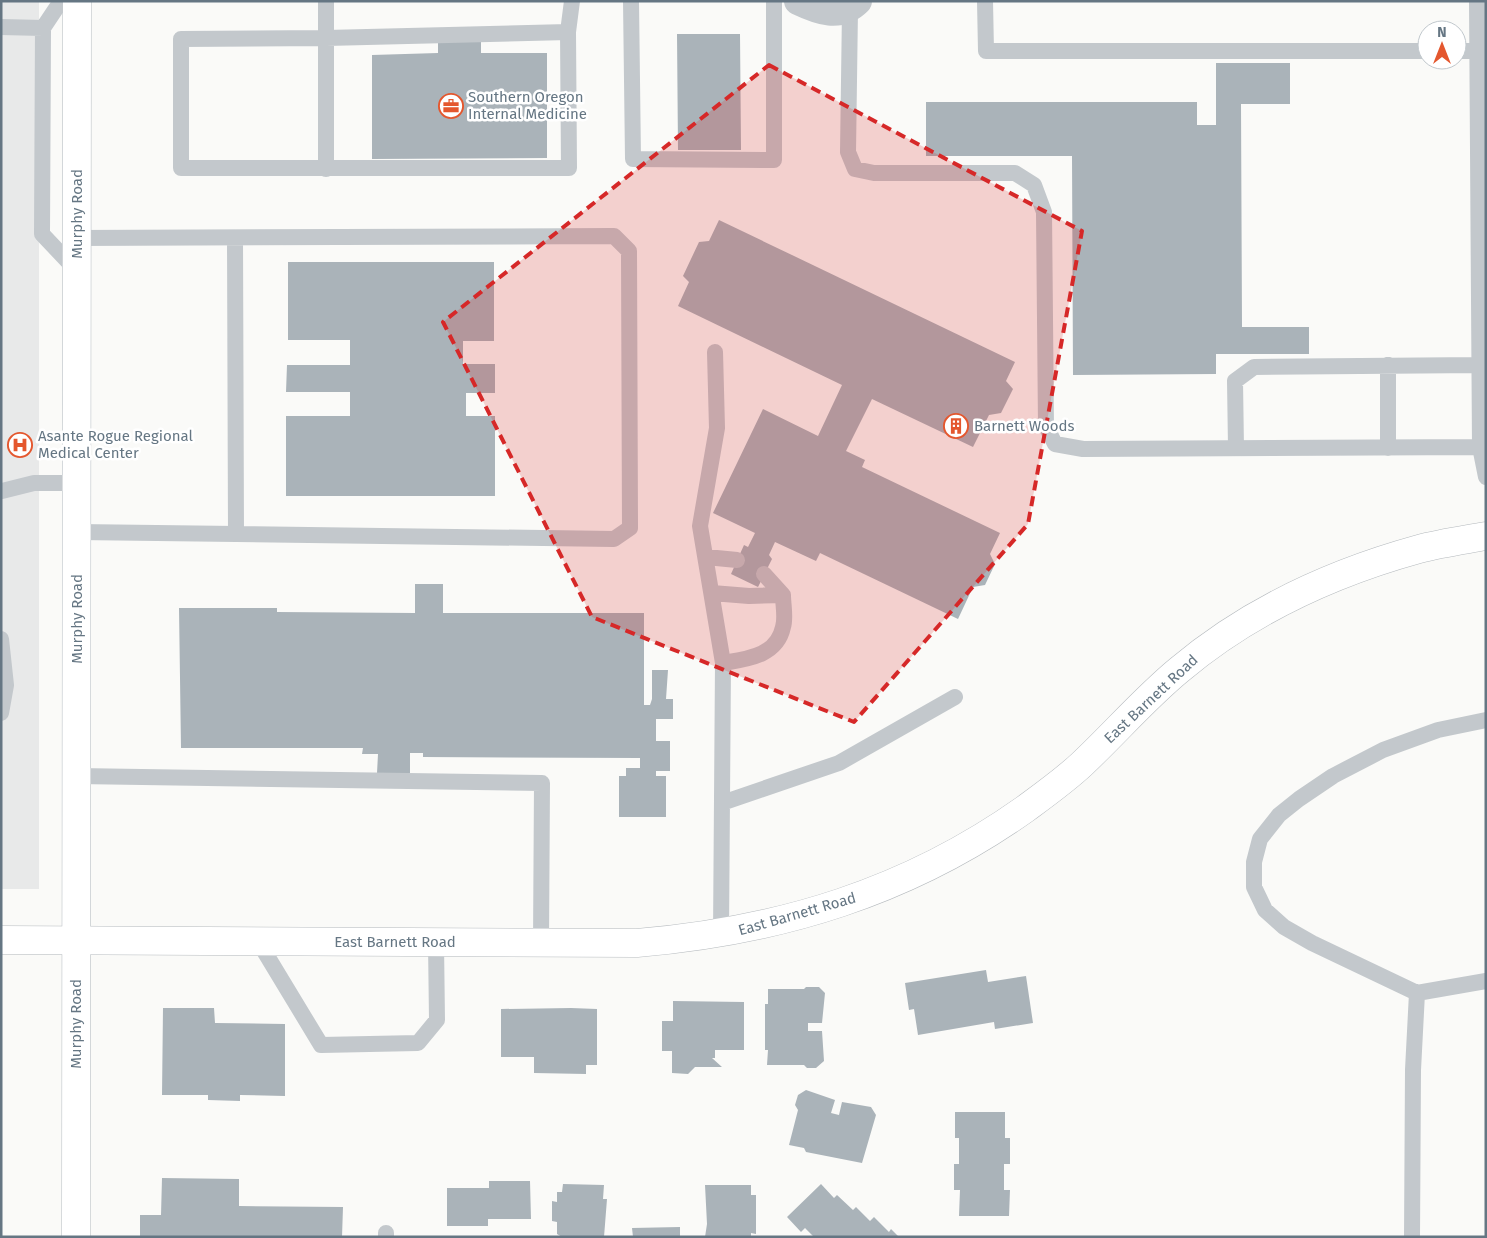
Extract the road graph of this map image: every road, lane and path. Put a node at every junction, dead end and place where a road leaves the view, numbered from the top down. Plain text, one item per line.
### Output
1 (61, 1) edge
2 (78, 1) edge
3 (326, 1) edge
4 (572, 1) edge
5 (631, 1) edge
6 (774, 1) edge
7 (798, 1) edge
8 (985, 1) edge
9 (1477, 1) edge
10 (854, 5) edge
11 (1, 28) edge
12 (43, 28) junction
13 (568, 32) junction
14 (326, 38) junction
15 (1417, 51) edge
16 (1467, 51) edge
17 (1476, 51) junction
18 (326, 169) junction
19 (78, 238) junction
20 (235, 238) junction
21 (78, 271) junction
22 (715, 352) dead end
23 (1480, 364) junction
24 (1388, 366) junction
25 (1480, 447) junction
26 (1236, 448) junction
27 (1388, 448) junction
28 (1486, 477) edge
29 (78, 483) junction
30 (2, 491) edge
31 (77, 532) junction
32 (236, 534) junction
33 (1486, 536) edge
34 (706, 557) junction
35 (737, 560) dead end
36 (764, 574) dead end
37 (712, 593) junction
38 (784, 595) junction
39 (1, 639) edge
40 (723, 663) junction
41 (955, 697) dead end
42 (1, 713) edge
43 (1486, 720) edge
44 (77, 776) junction
45 (722, 803) junction
46 (721, 934) junction
47 (1, 940) edge
48 (76, 940) junction
49 (258, 941) junction
50 (436, 942) junction
51 (541, 942) junction
52 (1486, 981) edge
53 (1417, 993) junction
54 (76, 1237) edge
55 (1412, 1237) edge

1 - 12 lane
2 - 19 main road, Murphy Road
3 - 14 lane
4 - 13 lane
5 - 6 lane
7 - 10 street
8 - 15 lane
9 - 17 lane
10 - 26 lane
11 - 12 lane
12 - 21 lane
13 - 14 lane
13 - 18 lane
14 - 18 lane
14 - 18 lane
16 - 17 lane
17 - 23 lane
19 - 20 lane
19 - 21 main road, Murphy Road
20 - 32 lane
20 - 32 lane
21 - 29 main road, Murphy Road
22 - 34 lane
23 - 24 lane
23 - 25 lane
24 - 26 lane
24 - 27 lane
25 - 27 lane
25 - 28 lane
26 - 27 lane
29 - 30 lane
29 - 31 main road, Murphy Road
31 - 32 lane
31 - 44 main road, Murphy Road
33 - 46 main road, East Barnett Road
34 - 35 lane
34 - 37 lane
36 - 38 lane
37 - 38 lane
37 - 40 lane
38 - 40 lane
39 - 42 lane
40 - 45 lane
41 - 45 lane
43 - 53 lane
44 - 48 main road, Murphy Road
44 - 51 lane
45 - 46 lane
46 - 51 main road, East Barnett Road
47 - 48 main road, East Barnett Road
48 - 49 main road, East Barnett Road
48 - 54 main road, Murphy Road
49 - 50 main road, East Barnett Road
49 - 50 lane
50 - 51 main road, East Barnett Road
52 - 53 lane
53 - 55 lane

